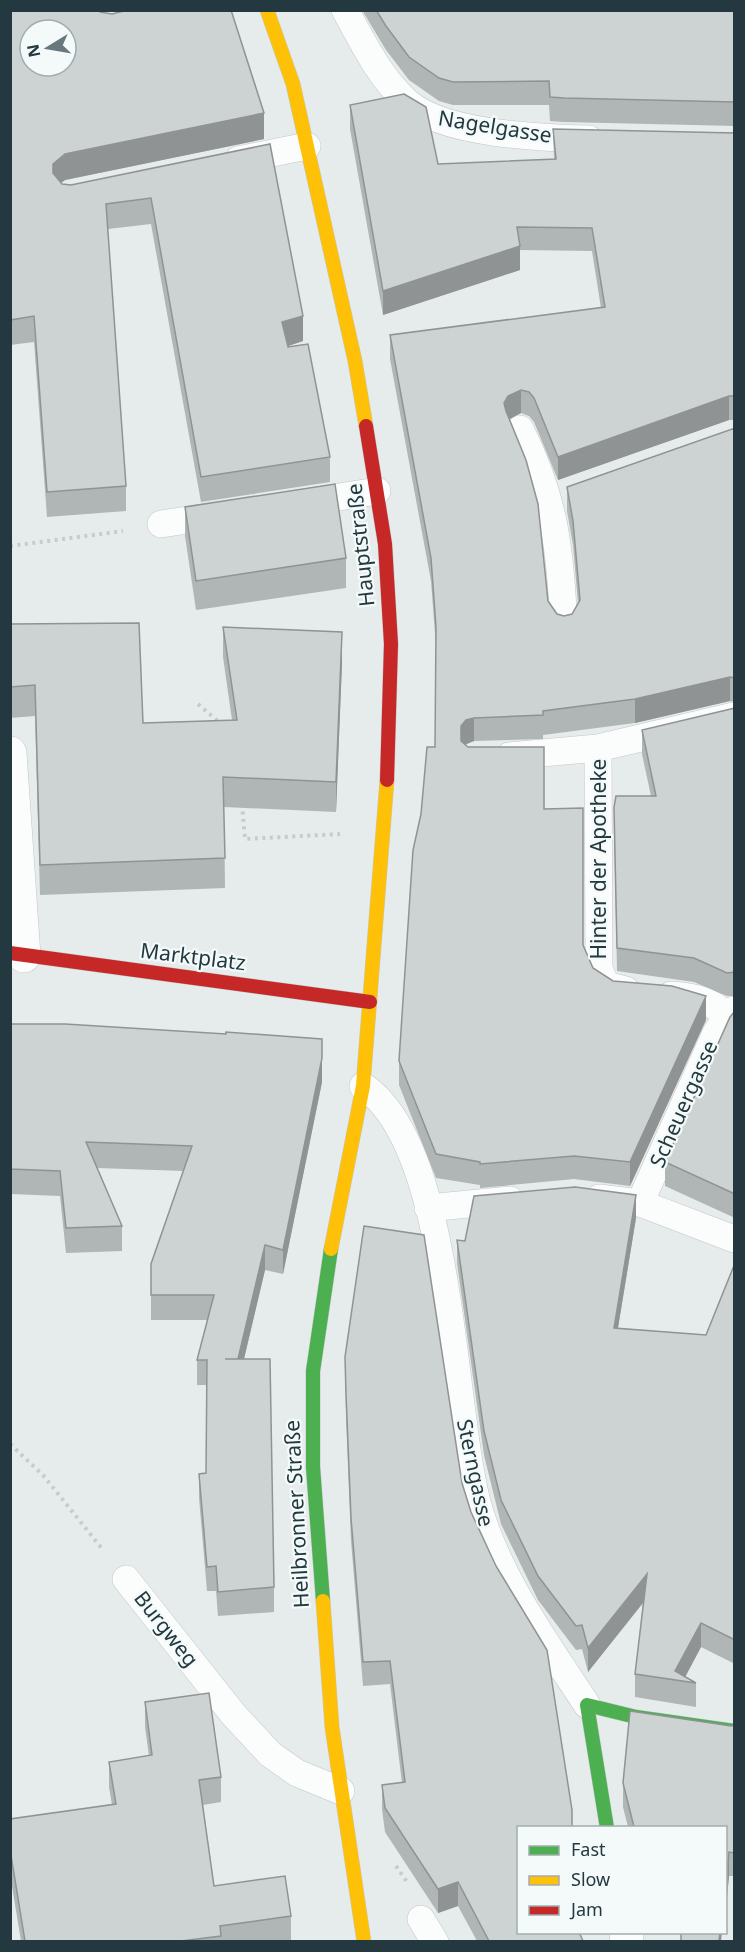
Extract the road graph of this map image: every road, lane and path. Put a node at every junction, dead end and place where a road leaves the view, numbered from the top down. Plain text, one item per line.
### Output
1 (267, 10) edge
2 (345, 10) edge
3 (618, 139) edge
4 (307, 146) junction
5 (216, 165) edge
6 (520, 429) dead end
7 (377, 491) junction
8 (161, 524) dead end
9 (125, 530) dead end
10 (10, 546) edge
11 (564, 624) edge
12 (198, 704) dead end
13 (735, 716) edge
14 (224, 727) edge
15 (598, 748) junction
16 (10, 753) edge
17 (486, 757) edge
18 (241, 793) edge
19 (304, 835) dead end
20 (17, 954) edge
21 (370, 1002) junction
22 (731, 1013) edge
23 (363, 1086) junction
24 (575, 1195) edge
25 (530, 1199) edge
26 (640, 1203) junction
27 (428, 1208) junction
28 (735, 1239) edge
29 (10, 1443) edge
30 (126, 1579) joint
31 (587, 1705) junction
32 (735, 1731) edge
33 (341, 1791) junction
34 (607, 1826) edge
35 (397, 1867) dead end
36 (410, 1887) dead end
37 (364, 1941) edge

1 - 4 street, Hauptstraße
2 - 3 lane, Nagelgasse
4 - 5 lane
4 - 7 street, Hauptstraße
6 - 11 lane
7 - 8 lane
7 - 21 street, Hauptstraße
9 - 10 path
12 - 14 path
13 - 15 lane
15 - 17 lane
15 - 22 lane, Hinter der Apotheke
16 - 20 street
18 - 19 path
20 - 21 street, Marktplatz
21 - 23 street, Hauptstraße
22 - 26 lane, Scheuergasse
23 - 27 lane, Sterngasse
23 - 33 street, Heilbronner Straße
24 - 26 lane
25 - 27 lane
26 - 28 lane
27 - 31 lane, Sterngasse
29 - 30 path, Burgweg
30 - 33 lane, Burgweg
31 - 32 street
31 - 34 street
33 - 37 street, Heilbronner Straße
35 - 36 path

